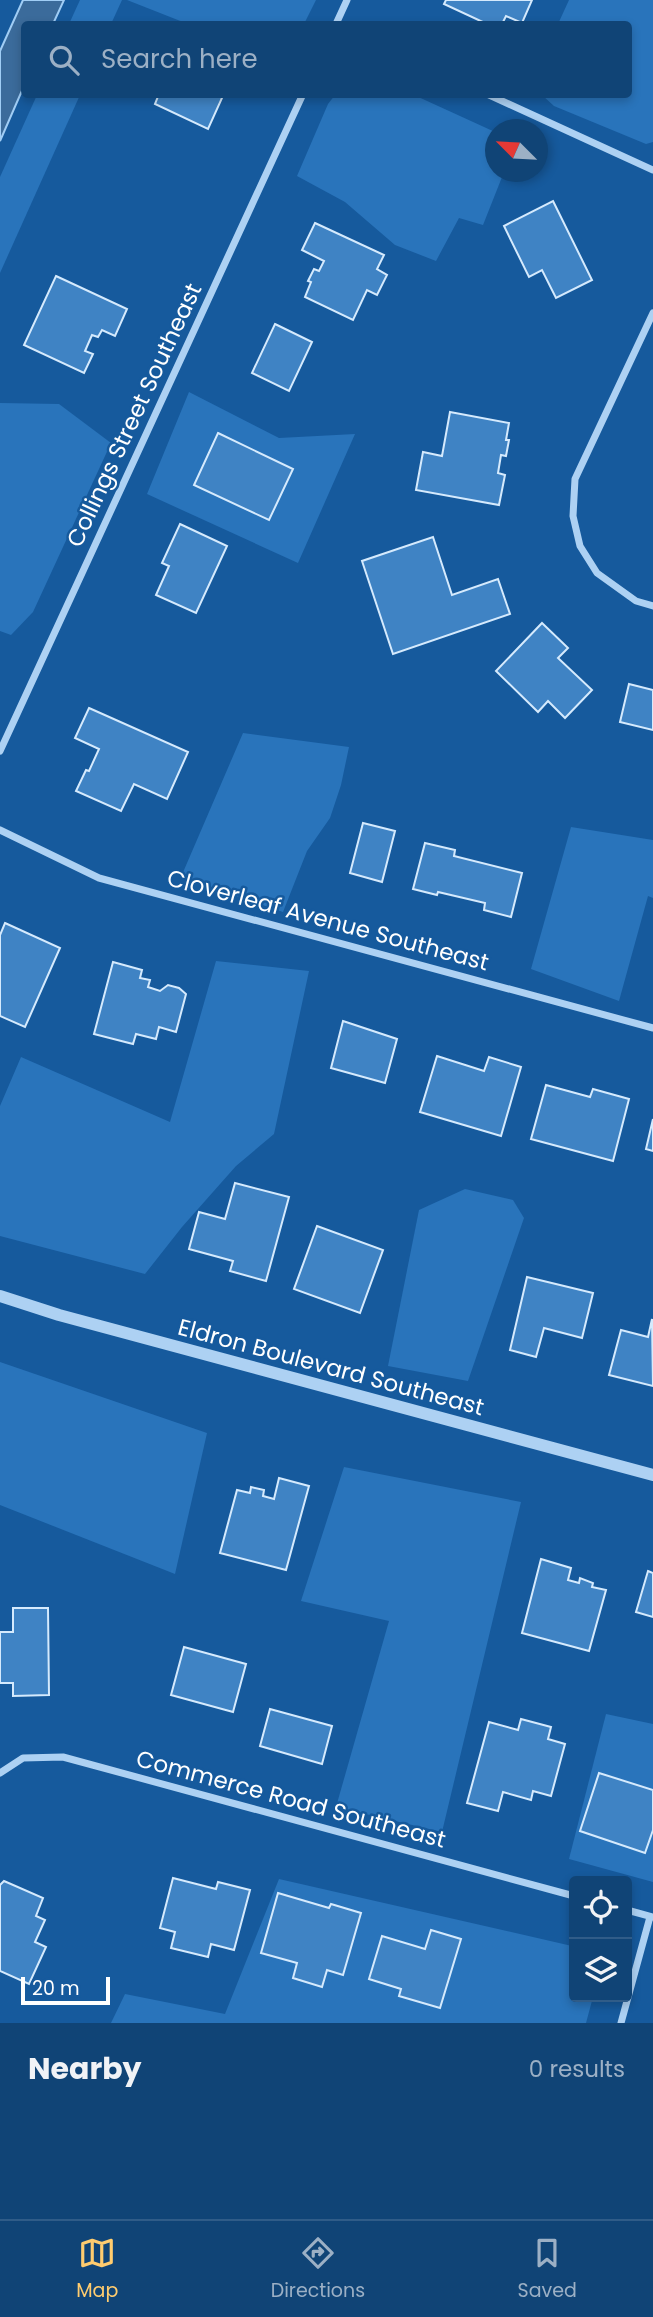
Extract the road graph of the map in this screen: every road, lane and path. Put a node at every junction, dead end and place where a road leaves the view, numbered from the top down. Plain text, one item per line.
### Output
1 (347, 0) edge
2 (337, 21) edge
3 (301, 98) edge
4 (496, 98) edge
5 (653, 170) edge
6 (653, 313) edge
7 (653, 606) edge
8 (0, 751) edge
9 (0, 831) edge
10 (653, 1028) edge
11 (0, 1296) edge
12 (653, 1475) edge
13 (0, 1773) edge
14 (569, 1895) edge
15 (632, 1911) edge
16 (652, 1917) edge
17 (621, 2023) edge

1 - 2 street
3 - 8 street, Collings Street Southeast
4 - 5 street
6 - 7 street
9 - 10 street, Cloverleaf Avenue Southeast
11 - 12 street, Eldron Boulevard Southeast
13 - 14 street, Commerce Road Southeast
15 - 16 street
16 - 17 street

